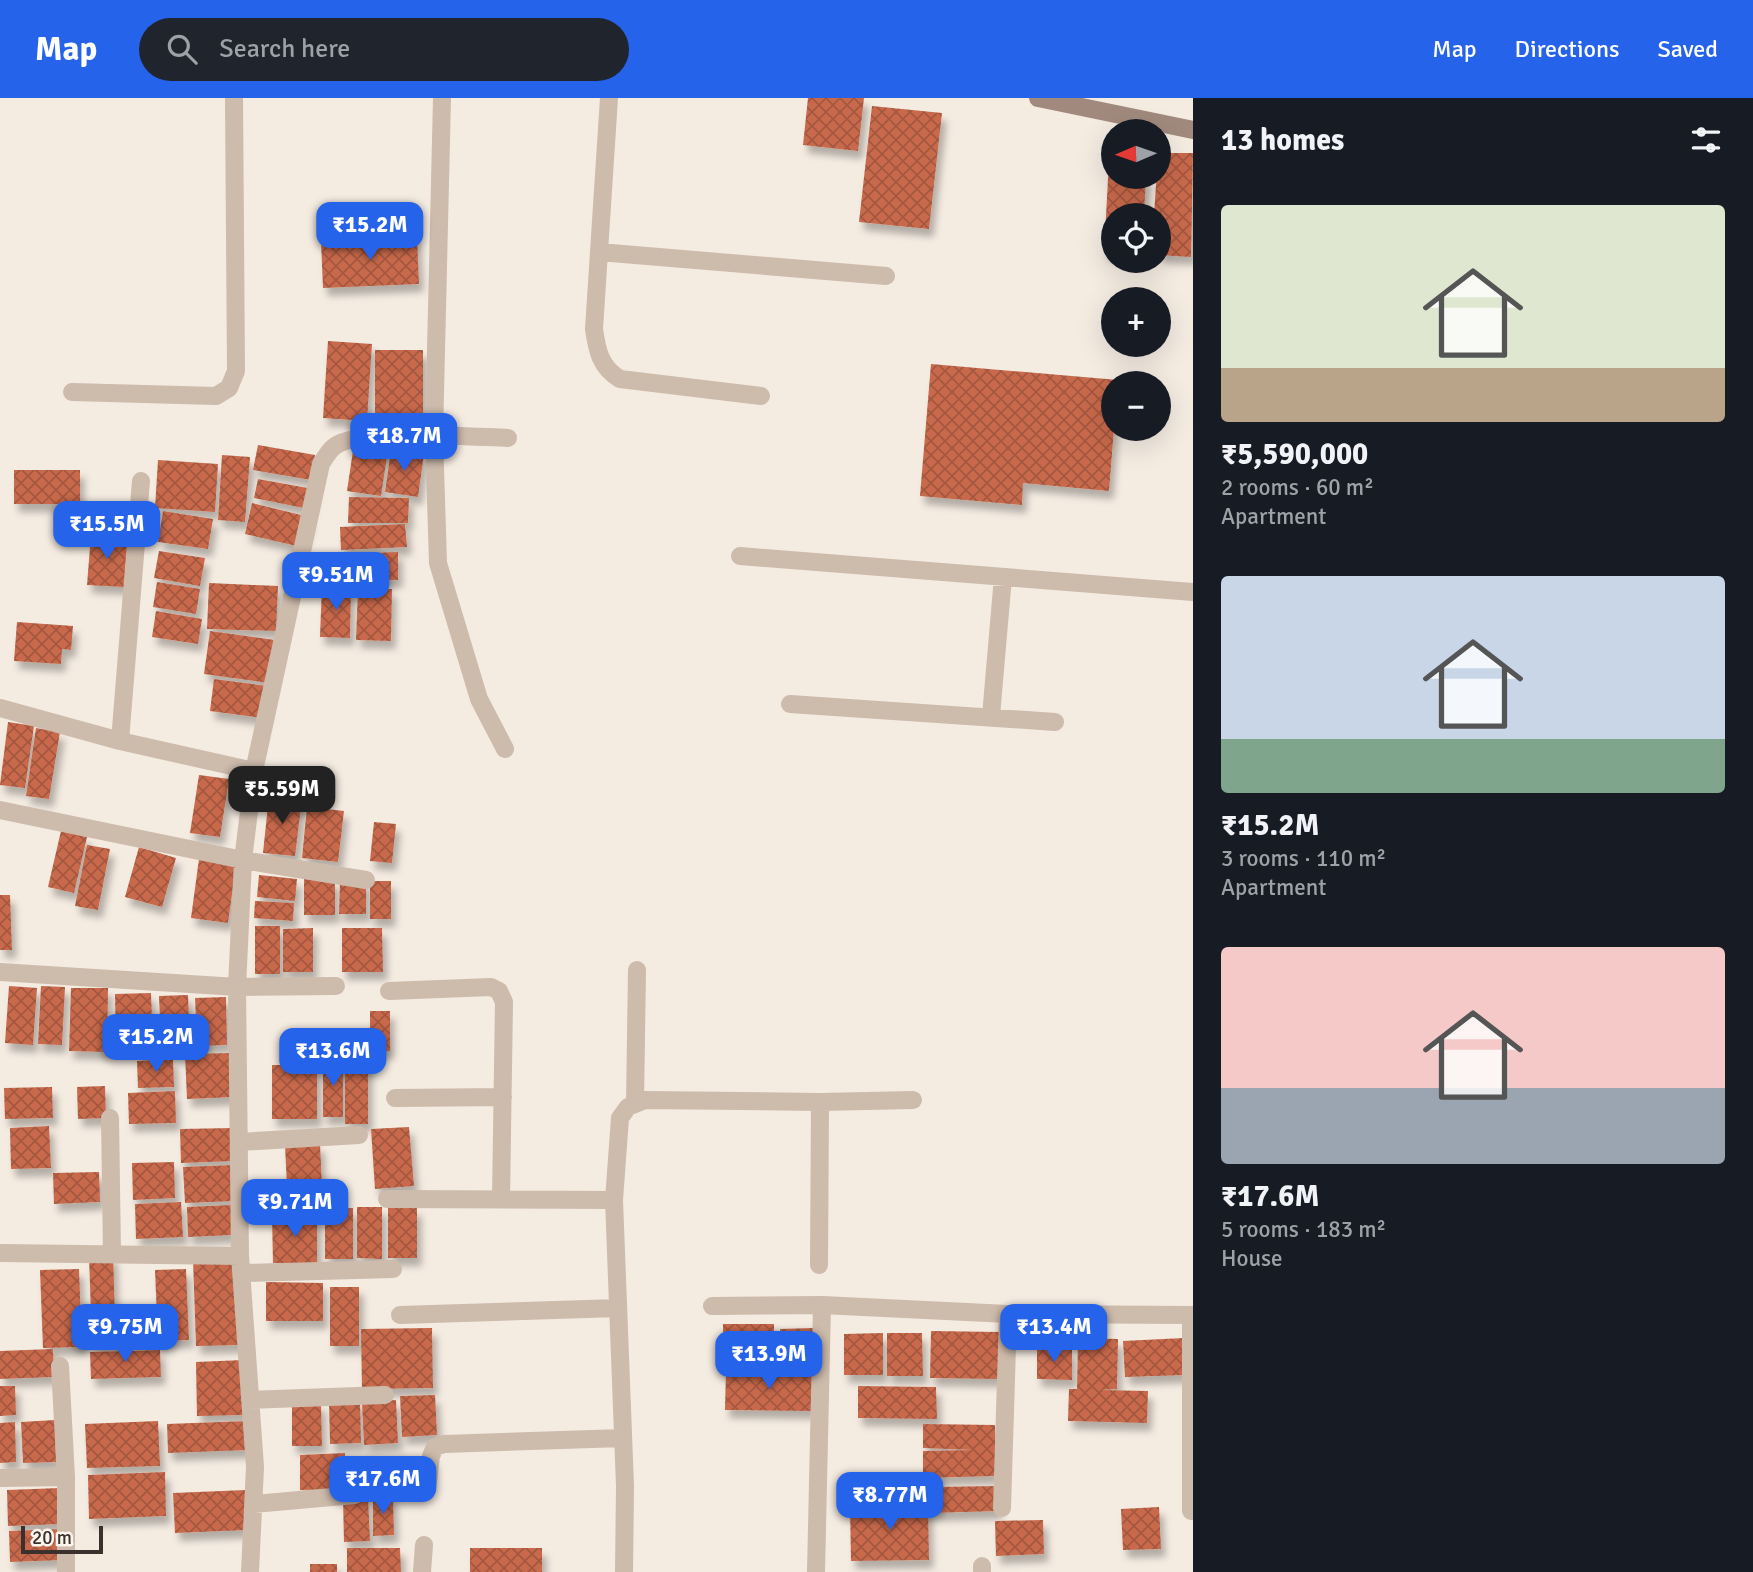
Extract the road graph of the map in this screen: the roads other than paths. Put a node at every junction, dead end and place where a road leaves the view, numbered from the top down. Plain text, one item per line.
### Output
1 (234, 98) edge
2 (442, 98) edge
3 (609, 98) edge
4 (1038, 98) edge
5 (1103, 104) edge
6 (1193, 130) edge
7 (599, 252) junction
8 (886, 276) dead end
9 (72, 392) dead end
10 (761, 396) dead end
11 (434, 435) junction
12 (508, 438) dead end
13 (141, 481) dead end
14 (740, 556) dead end
15 (1003, 577) junction
16 (1193, 592) edge
17 (790, 704) dead end
18 (0, 708) edge
19 (991, 716) junction
20 (1055, 722) dead end
21 (120, 741) junction
22 (505, 749) dead end
23 (254, 771) junction
24 (0, 810) edge
25 (243, 860) junction
26 (366, 880) dead end
27 (637, 970) dead end
28 (0, 972) edge
29 (335, 986) dead end
30 (237, 987) junction
31 (389, 991) dead end
32 (503, 1097) junction
33 (395, 1098) dead end
34 (913, 1100) dead end
35 (820, 1102) junction
36 (635, 1104) junction
37 (110, 1118) dead end
38 (359, 1135) dead end
39 (239, 1142) junction
40 (387, 1199) dead end
41 (501, 1199) junction
42 (614, 1200) junction
43 (0, 1253) edge
44 (112, 1254) junction
45 (241, 1264) junction
46 (819, 1265) dead end
47 (393, 1269) dead end
48 (712, 1306) dead end
49 (822, 1306) junction
50 (618, 1308) junction
51 (1008, 1314) junction
52 (400, 1315) dead end
53 (1192, 1315) edge
54 (60, 1366) dead end
55 (385, 1395) dead end
56 (250, 1400) junction
57 (623, 1438) junction
58 (66, 1477) junction
59 (0, 1478) edge
60 (428, 1482) dead end
61 (355, 1495) dead end
62 (253, 1504) junction
63 (1002, 1507) dead end
64 (1191, 1511) edge
65 (424, 1545) dead end
66 (66, 1572) edge
67 (250, 1572) edge
68 (422, 1572) edge
69 (624, 1572) edge
70 (816, 1572) edge

1 - 9 street
2 - 11 street
3 - 7 street
4 - 5 street
5 - 6 street
7 - 8 street
7 - 10 street
11 - 12 street
11 - 22 street
11 - 23 street
13 - 21 street
14 - 15 street
15 - 16 street
15 - 19 street
17 - 19 street
18 - 21 street
19 - 20 street
21 - 23 street
23 - 25 street
24 - 25 street
25 - 26 street
25 - 30 street
27 - 36 street
28 - 30 street
29 - 30 street
30 - 39 street
31 - 32 street
32 - 33 street
32 - 41 street
34 - 35 street
35 - 36 street
35 - 46 street
36 - 42 street
37 - 44 street
38 - 39 street
39 - 45 street
40 - 41 street
41 - 42 street
42 - 50 street
43 - 44 street
44 - 45 street
45 - 47 street
45 - 56 street
48 - 49 street
49 - 51 street
49 - 70 street
50 - 52 street
50 - 57 street
51 - 53 street
51 - 63 street
53 - 64 street
54 - 58 street
55 - 56 street
56 - 62 street
57 - 60 street
57 - 69 street
58 - 59 street
58 - 66 street
61 - 62 street
62 - 67 street
65 - 68 street

